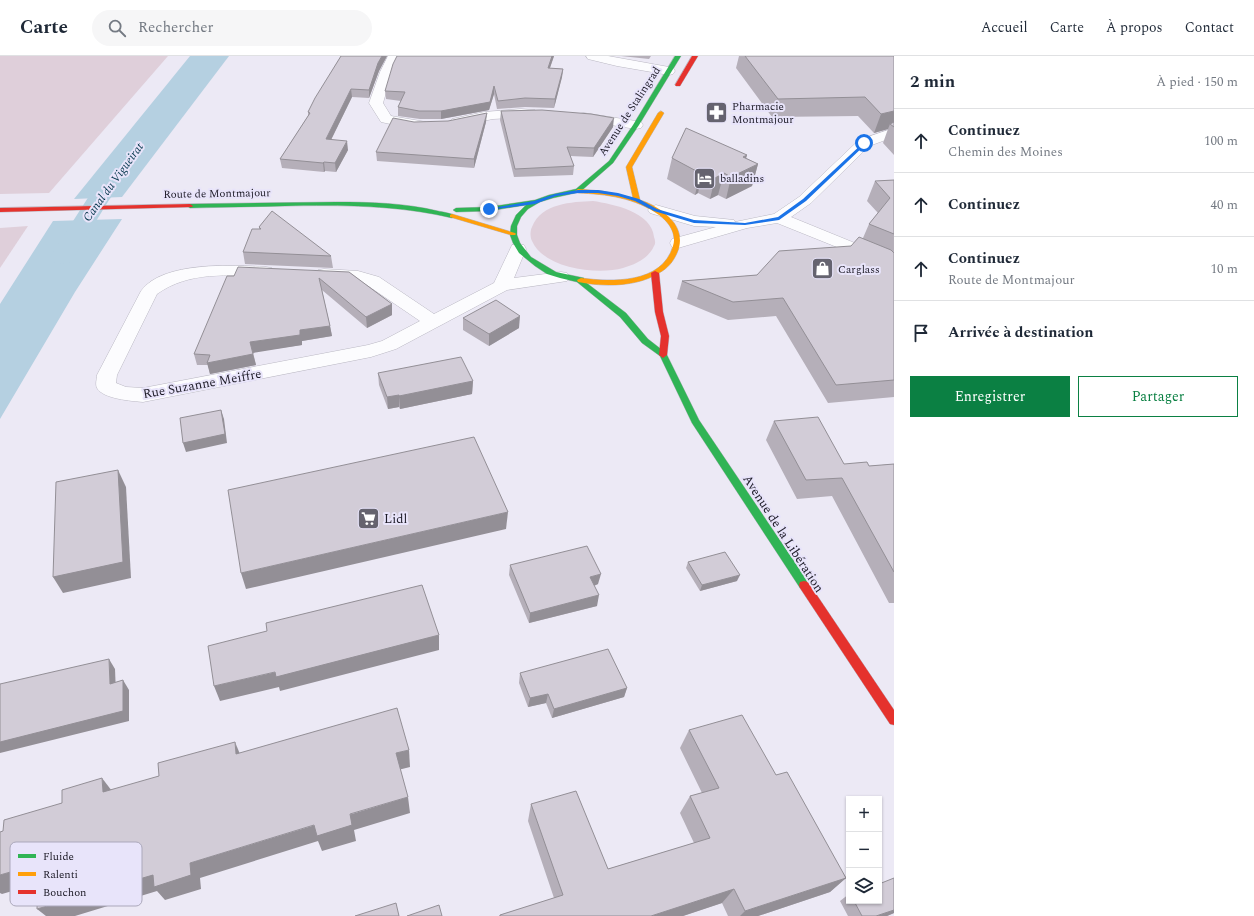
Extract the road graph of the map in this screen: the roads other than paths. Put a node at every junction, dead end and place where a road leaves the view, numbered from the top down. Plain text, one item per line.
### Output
1 (394, 56) edge
2 (592, 56) edge
3 (678, 56) edge
4 (693, 60) edge
5 (669, 71) junction
6 (679, 84) junction
7 (665, 96) junction
8 (542, 113) edge
9 (569, 115) edge
10 (652, 121) junction
11 (636, 125) junction
12 (894, 132) edge
13 (649, 134) junction
14 (578, 191) junction
15 (637, 200) junction
16 (535, 202) junction
17 (0, 210) edge
18 (656, 210) junction
19 (435, 211) junction
20 (779, 218) junction
21 (745, 224) junction
22 (516, 241) junction
23 (678, 243) junction
24 (894, 265) edge
25 (279, 272) edge
26 (655, 273) junction
27 (311, 274) edge
28 (561, 277) junction
29 (580, 281) junction
30 (501, 286) junction
31 (434, 322) junction
32 (663, 355) junction
33 (894, 720) edge

1 - 8 street
2 - 5 street
3 - 5 main road, Avenue de Stalingrad
4 - 5 main road
4 - 6 main road, Avenue de Stalingrad
5 - 6 main road
5 - 7 main road, Avenue de Stalingrad
6 - 7 main road, Avenue de Stalingrad
7 - 10 main road
7 - 11 main road, Avenue de Stalingrad
9 - 11 street
10 - 11 main road
10 - 13 main road
11 - 13 main road
11 - 14 main road, Avenue de Stalingrad
12 - 20 street
13 - 15 main road
14 - 15 main road
14 - 16 main road
15 - 18 main road
16 - 19 main road, Route de Montmajour
16 - 22 main road
17 - 19 main road, Route de Montmajour
18 - 21 street
18 - 23 main road
19 - 22 main road, Route de Montmajour
20 - 21 street
20 - 24 street
21 - 23 street
22 - 28 main road
22 - 30 street
23 - 26 main road
25 - 31 street, Rue Suzanne Meiffre
26 - 29 main road
26 - 32 main road
27 - 31 street
28 - 29 main road
28 - 30 street, Rue Suzanne Meiffre
29 - 32 main road, Avenue de la Libération
30 - 31 street, Rue Suzanne Meiffre
32 - 33 main road, Avenue de la Libération

